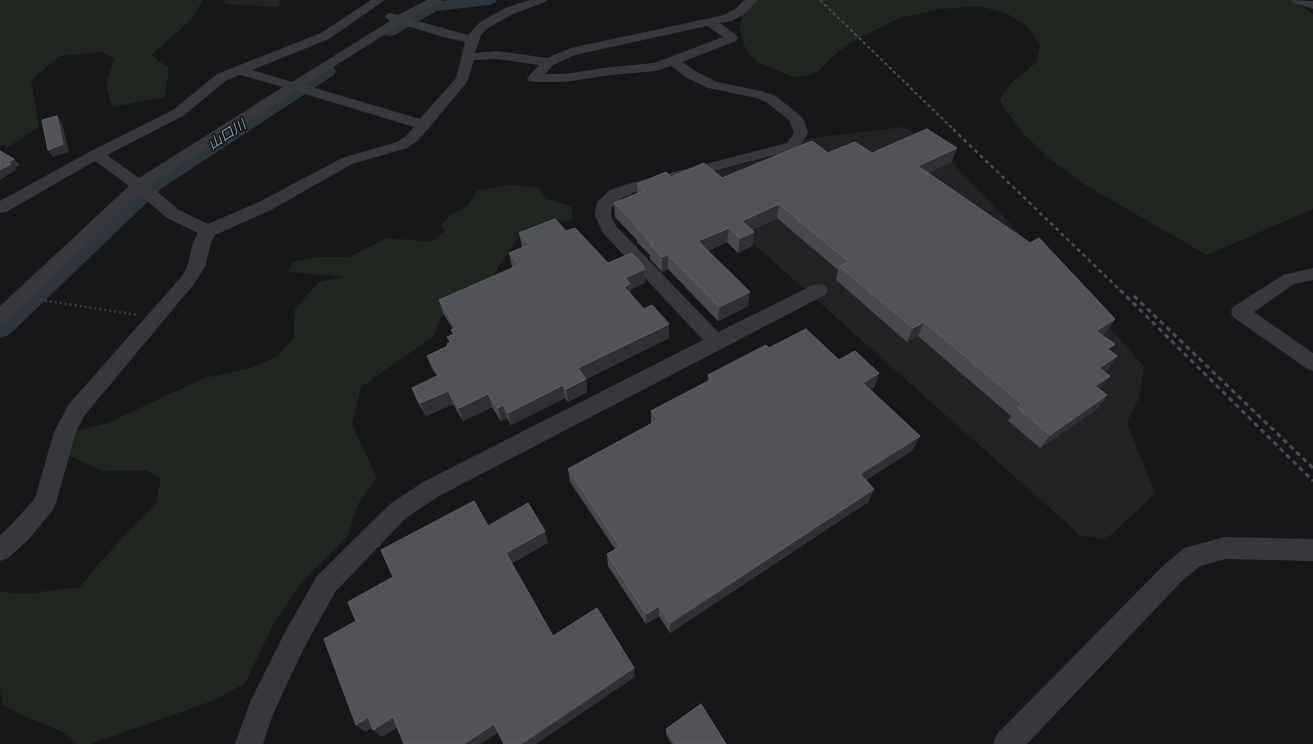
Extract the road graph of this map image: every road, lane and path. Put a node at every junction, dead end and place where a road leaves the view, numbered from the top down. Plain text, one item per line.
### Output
1 (379, 0) edge
2 (436, 0) edge
3 (541, 0) edge
4 (752, 0) edge
5 (1296, 0) edge
6 (1313, 5) edge
7 (366, 10) junction
8 (400, 20) junction
9 (712, 23) junction
10 (471, 39) junction
11 (467, 57) junction
12 (674, 61) junction
13 (548, 62) junction
14 (238, 70) junction
15 (294, 86) junction
16 (424, 125) junction
17 (96, 154) junction
18 (144, 189) junction
19 (0, 208) edge
20 (208, 231) junction
21 (1313, 274) edge
22 (819, 290) dead end
23 (39, 300) dead end
24 (0, 317) edge
25 (155, 317) junction
26 (716, 342) junction
27 (1313, 363) edge
28 (0, 550) edge
29 (1313, 550) edge
30 (249, 744) edge
31 (1007, 744) edge

1 - 7 street
2 - 8 street
3 - 10 street
4 - 9 street
5 - 6 street
7 - 8 street
7 - 14 street
8 - 10 street
8 - 15 street
9 - 12 street
9 - 13 street
10 - 11 street
11 - 13 street
11 - 16 street
12 - 13 street
12 - 26 street
14 - 15 street
14 - 17 street
15 - 16 street
15 - 18 street
16 - 20 street
17 - 18 street
17 - 19 street
18 - 20 street
18 - 24 street
20 - 25 street
21 - 27 street
22 - 26 street
23 - 25 path
25 - 28 street
26 - 30 street
29 - 31 street

